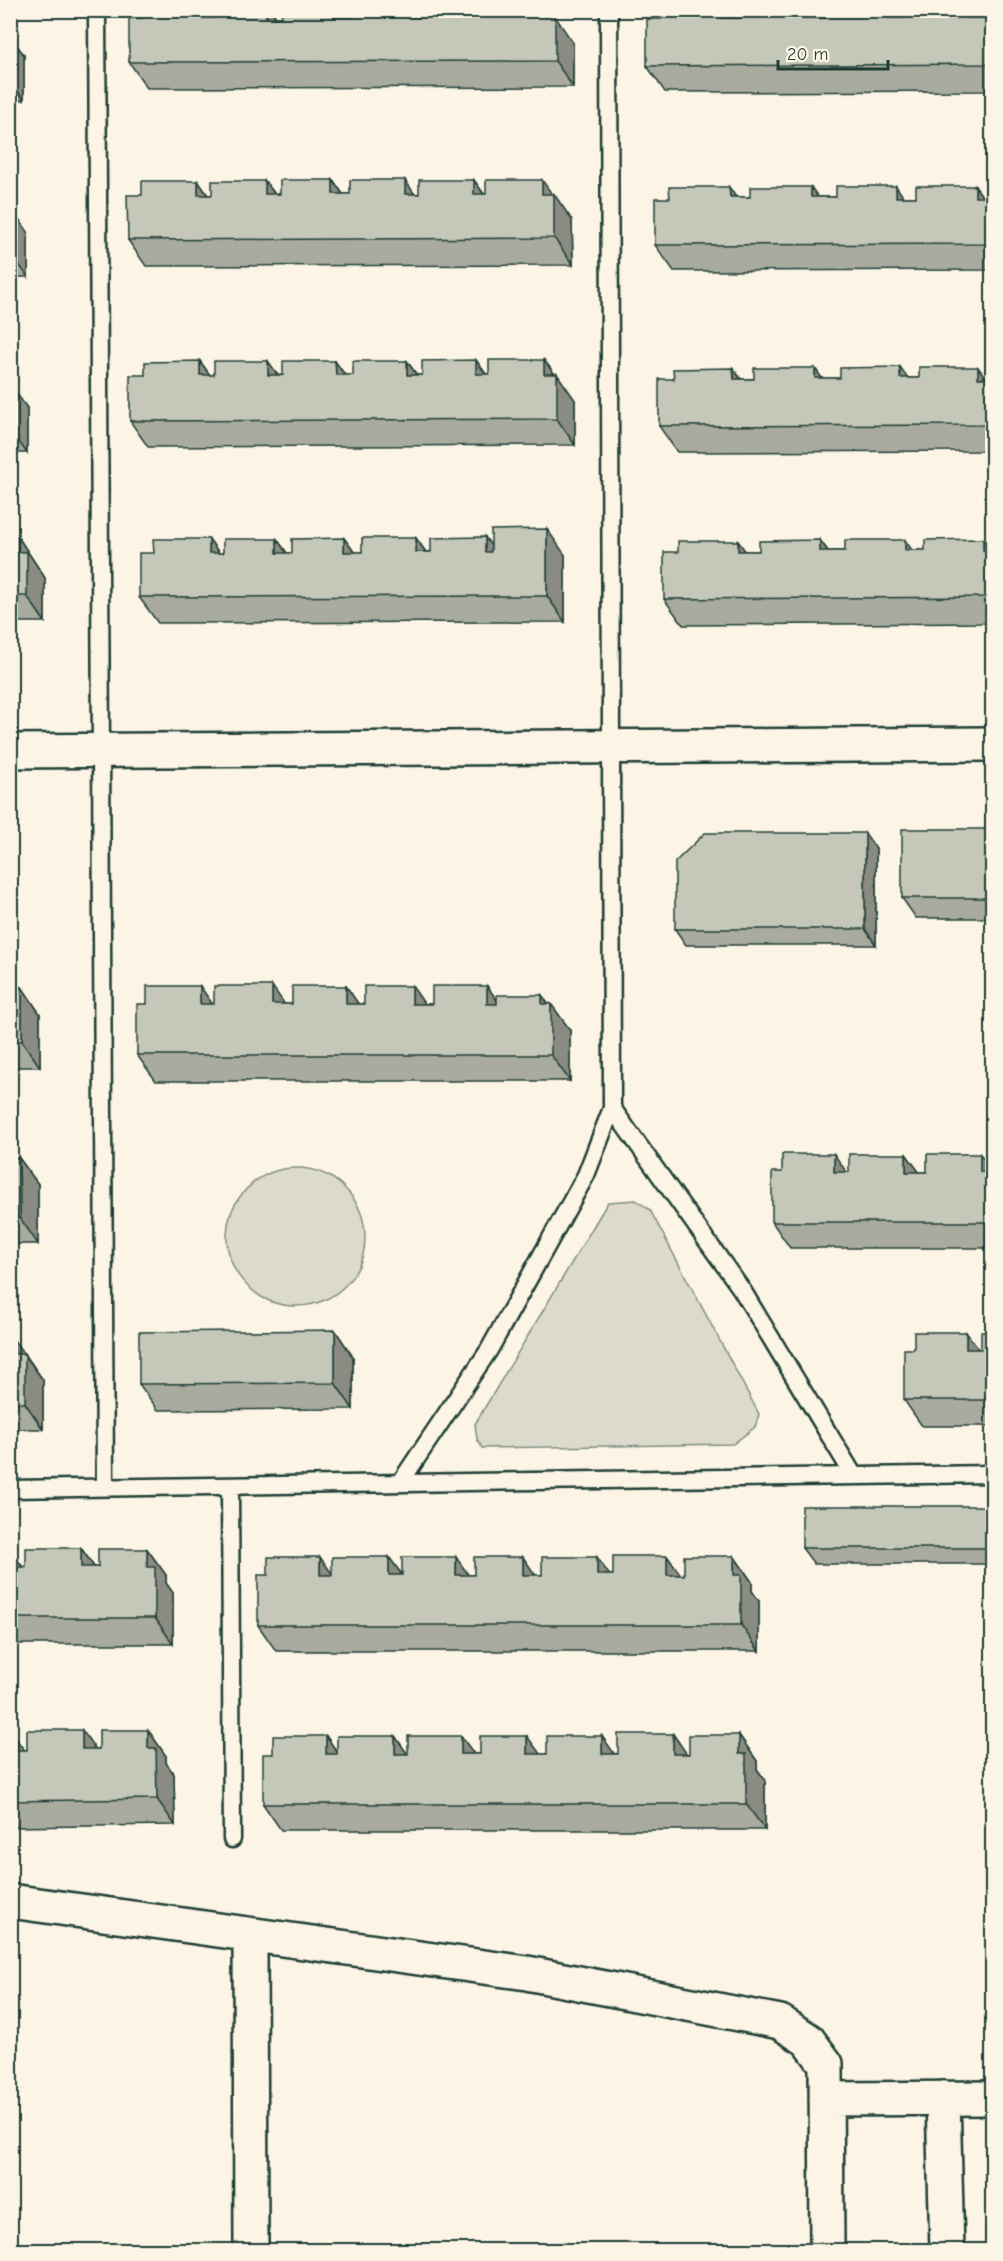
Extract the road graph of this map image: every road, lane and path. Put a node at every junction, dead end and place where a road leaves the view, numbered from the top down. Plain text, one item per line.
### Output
1 (97, 10) edge
2 (609, 10) edge
3 (993, 744) edge
4 (612, 746) junction
5 (100, 750) junction
6 (10, 751) edge
7 (612, 1108) junction
8 (993, 1474) edge
9 (854, 1476) junction
10 (400, 1483) junction
11 (230, 1486) junction
12 (105, 1487) junction
13 (10, 1489) edge
14 (232, 1839) dead end
15 (10, 1901) edge
16 (250, 1935) junction
17 (943, 2098) junction
18 (993, 2098) edge
19 (826, 2099) junction
20 (251, 2250) edge
21 (827, 2250) edge
22 (947, 2250) edge

1 - 5 lane
2 - 4 lane
3 - 4 street
4 - 5 street
4 - 7 lane
5 - 6 street
5 - 12 lane
7 - 9 lane
7 - 10 lane
8 - 9 lane
9 - 10 lane
10 - 11 lane
11 - 12 lane
11 - 14 lane
12 - 13 lane
15 - 16 street
16 - 19 street
16 - 20 street
17 - 18 street
17 - 19 street
17 - 22 street
19 - 21 street

